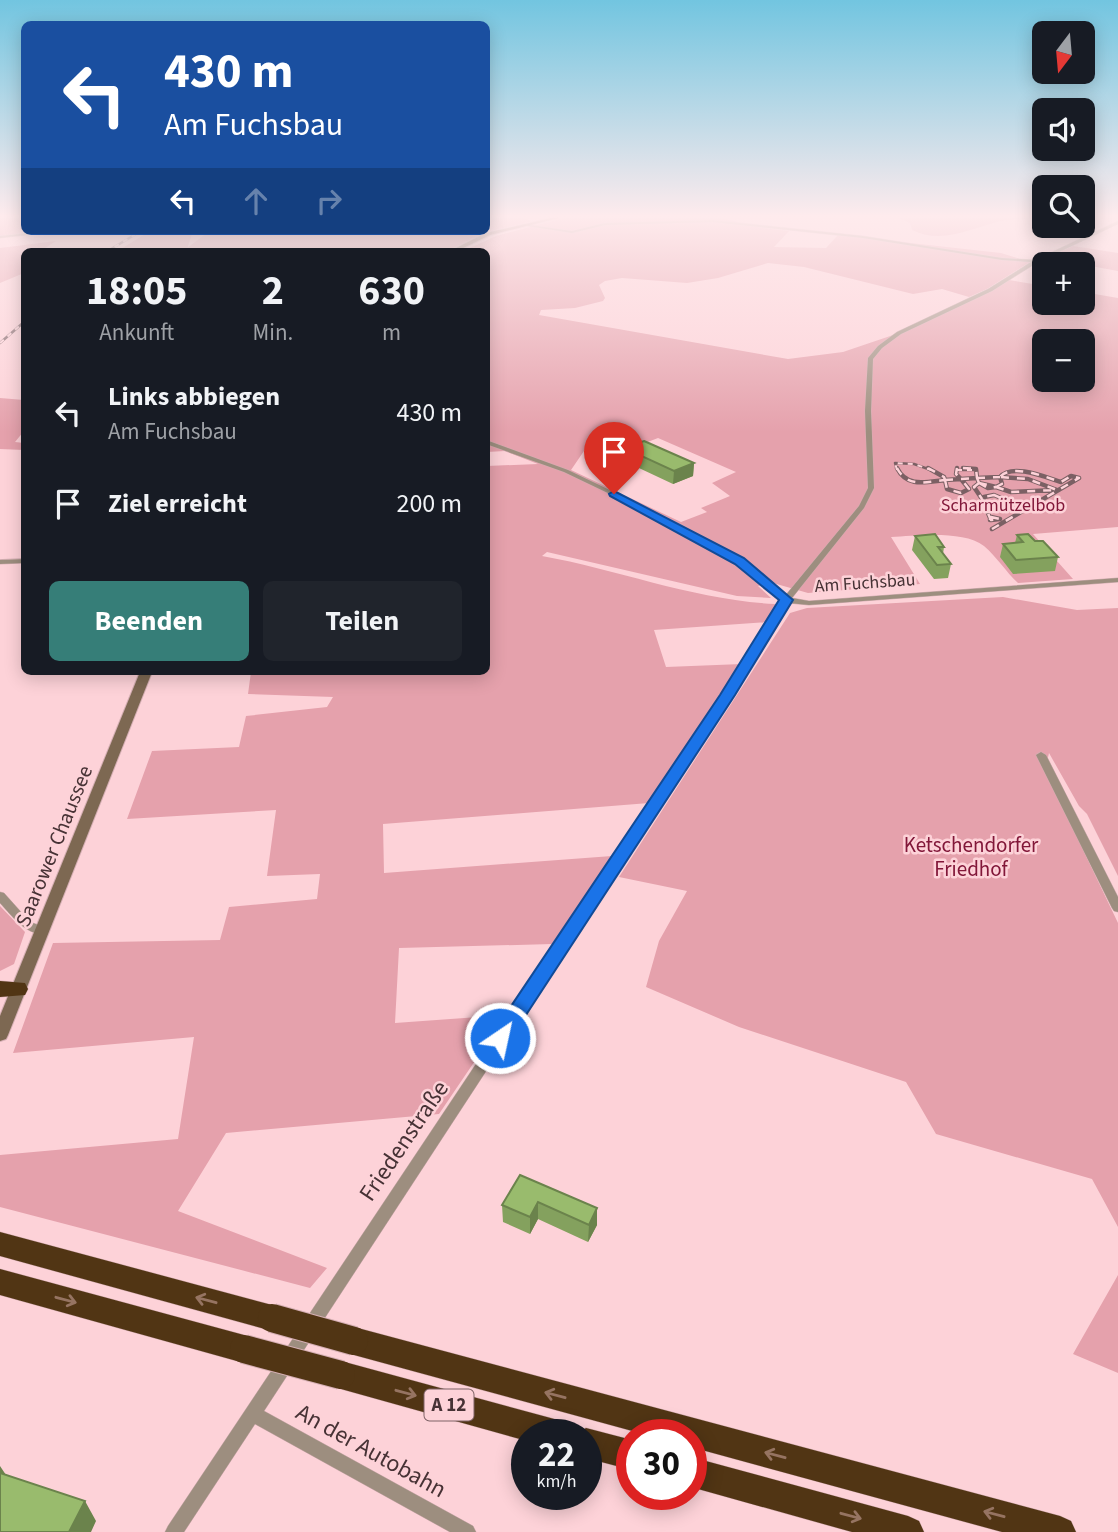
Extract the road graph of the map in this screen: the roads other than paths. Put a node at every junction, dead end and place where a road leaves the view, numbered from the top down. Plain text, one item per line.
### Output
1 (991, 289) edge
2 (490, 443) edge
3 (21, 561) edge
4 (0, 562) edge
5 (1118, 580) edge
6 (786, 600) junction
7 (145, 675) edge
8 (1041, 755) dead end
9 (0, 896) edge
10 (1118, 908) edge
11 (43, 931) junction
12 (9, 989) edge
13 (0, 1035) edge
14 (0, 1244) edge
15 (0, 1282) edge
16 (251, 1413) junction
17 (511, 1422) edge
18 (707, 1476) edge
19 (174, 1532) edge
20 (467, 1532) edge
21 (908, 1532) edge
22 (1060, 1532) edge

1 - 6 street, Friedenstraße
2 - 6 street, Am Fuchsbau
3 - 4 street
5 - 6 street, Am Fuchsbau
6 - 16 street, Friedenstraße
7 - 11 main road, Saarower Chaussee
8 - 10 street
9 - 11 street
11 - 12 main road, Saarower Chaussee
12 - 13 main road, Saarower Chaussee
22 -> 14 highway, A 12, bridge
15 -> 17 highway, A 12, bridge
16 - 19 street, Friedenstraße
16 - 20 street, An der Autobahn
18 -> 21 highway

